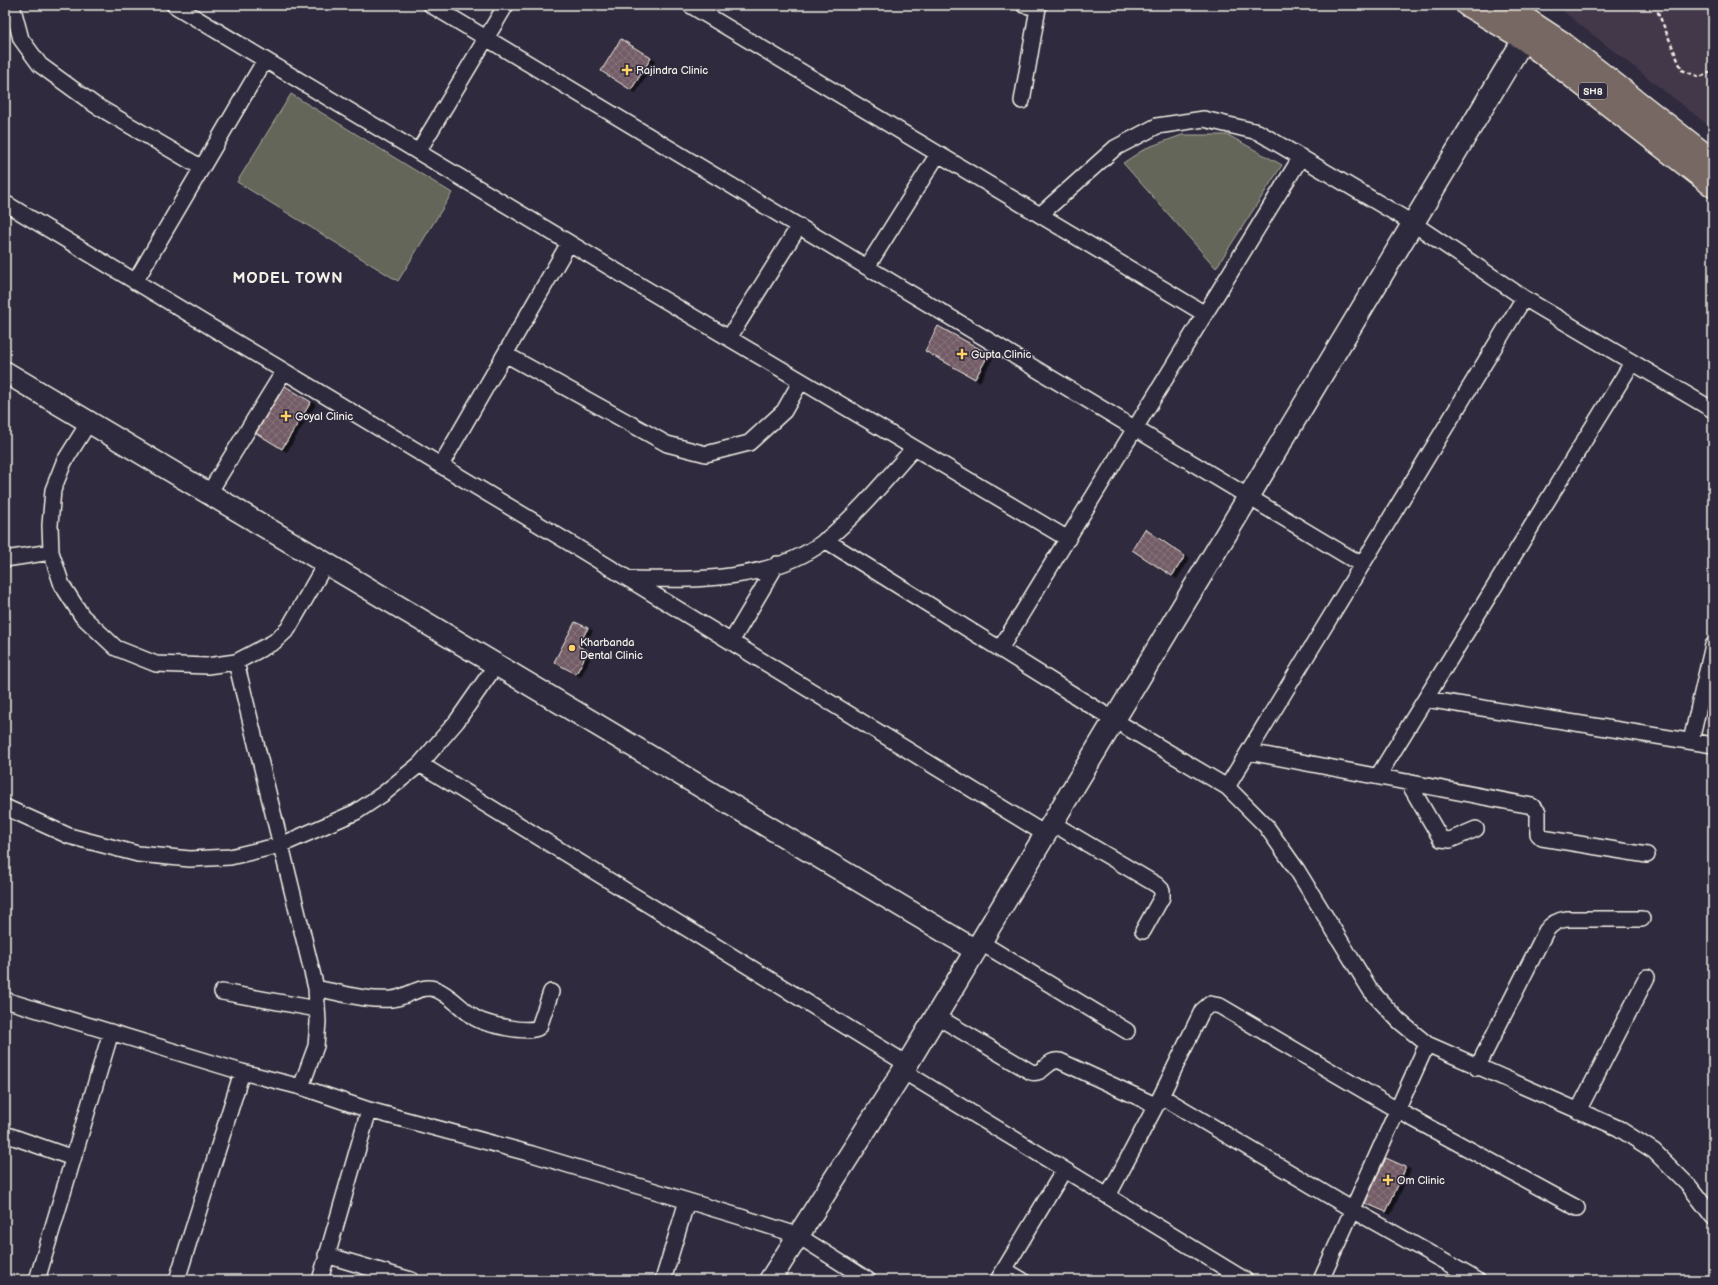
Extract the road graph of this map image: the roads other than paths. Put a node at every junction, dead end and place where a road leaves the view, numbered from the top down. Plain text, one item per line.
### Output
1 (12, 5) edge
2 (174, 5) edge
3 (431, 5) edge
4 (506, 5) edge
5 (690, 5) edge
6 (1024, 5) edge
7 (1467, 5) edge
8 (1505, 5) edge
9 (1042, 7) edge
10 (1529, 31) junction
11 (486, 38) junction
12 (266, 60) junction
13 (1022, 101) dead end
14 (418, 152) junction
15 (938, 154) junction
16 (1301, 157) junction
17 (1713, 161) edge
18 (202, 168) junction
19 (1713, 186) edge
20 (5, 203) edge
21 (1040, 215) junction
22 (1414, 224) junction
23 (799, 226) junction
24 (569, 243) junction
25 (867, 267) junction
26 (135, 282) junction
27 (1524, 298) junction
28 (1205, 314) junction
29 (729, 338) junction
30 (505, 354) junction
31 (1632, 363) junction
32 (284, 371) junction
33 (5, 372) edge
34 (801, 381) junction
35 (1713, 410) edge
36 (89, 422) junction
37 (1135, 428) junction
38 (914, 448) junction
39 (441, 465) junction
40 (209, 493) junction
41 (1249, 497) junction
42 (1068, 538) junction
43 (825, 540) junction
44 (51, 552) junction
45 (5, 559) edge
46 (326, 563) junction
47 (777, 564) junction
48 (1362, 565) junction
49 (629, 579) junction
50 (731, 642) junction
51 (1713, 645) edge
52 (1000, 649) junction
53 (236, 662) junction
54 (496, 665) junction
55 (1426, 699) junction
56 (1114, 720) junction
57 (1691, 741) junction
58 (1713, 745) edge
59 (1249, 752) junction
60 (420, 764) junction
61 (1378, 776) junction
62 (1408, 782) junction
63 (1227, 787) junction
64 (5, 807) edge
65 (1049, 828) junction
66 (1476, 829) dead end
67 (281, 846) junction
68 (1647, 855) dead end
69 (1642, 920) dead end
70 (1143, 931) dead end
71 (978, 946) junction
72 (1647, 977) dead end
73 (316, 988) junction
74 (222, 992) dead end
75 (551, 992) dead end
76 (5, 1000) edge
77 (317, 1009) junction
78 (936, 1016) junction
79 (1127, 1031) dead end
80 (111, 1032) junction
81 (1427, 1044) junction
82 (905, 1068) junction
83 (1477, 1068) junction
84 (242, 1072) junction
85 (301, 1087) junction
86 (1158, 1100) junction
87 (369, 1110) junction
88 (1397, 1110) junction
89 (1578, 1111) junction
90 (5, 1134) edge
91 (73, 1158) junction
92 (1064, 1170) junction
93 (1108, 1196) junction
94 (687, 1201) junction
95 (1577, 1208) dead end
96 (1352, 1210) junction
97 (1713, 1217) edge
98 (796, 1236) junction
99 (326, 1255) junction
100 (1001, 1275) edge
101 (37, 1280) edge
102 (178, 1280) edge
103 (320, 1280) edge
104 (411, 1280) edge
105 (663, 1280) edge
106 (770, 1280) edge
107 (868, 1280) edge
108 (1022, 1280) edge
109 (1245, 1280) edge
110 (1321, 1280) edge
111 (1477, 1280) edge

1 - 18 street
2 - 12 street
3 - 11 street
4 - 11 street
5 - 15 street
6 - 9 street
7 - 10 main road, SH8
8 - 10 main road, SH8
9 - 13 street
10 - 17 main road, SH8
10 - 19 main road, SH8
10 - 22 street
11 - 14 street
11 - 23 street
12 - 14 street
12 - 18 street
14 - 24 street
15 - 21 street
15 - 25 street
16 - 21 street
16 - 22 street
16 - 28 street
18 - 26 street
20 - 26 street
21 - 28 street
22 - 27 street
22 - 41 street
23 - 25 street
23 - 29 street
24 - 29 street
24 - 30 street
25 - 37 street
26 - 32 street
27 - 31 street
27 - 48 street
28 - 37 street
29 - 34 street
30 - 34 street
30 - 39 street
31 - 35 street
31 - 55 street
32 - 39 street
32 - 40 street
33 - 36 street
34 - 38 street
36 - 40 street
36 - 44 street
37 - 41 street
37 - 42 street
38 - 42 street
38 - 43 street
39 - 49 street
40 - 46 street
41 - 48 street
41 - 56 street
42 - 52 street
43 - 47 street
43 - 52 street
44 - 45 street
44 - 53 street
46 - 53 street
46 - 54 street
47 - 49 street
47 - 50 street
48 - 59 street
49 - 50 street
50 - 65 street
51 - 57 street
52 - 56 street
53 - 67 street
54 - 60 street
54 - 71 street
55 - 57 street
55 - 61 street
56 - 63 street
56 - 65 street
57 - 58 street
59 - 61 street
59 - 63 street
60 - 67 street
60 - 82 street
61 - 62 street
62 - 66 street
62 - 68 street
63 - 81 street
64 - 67 street
65 - 70 street
65 - 71 street
67 - 73 street
69 - 83 street
71 - 78 street
71 - 79 street
72 - 89 street
73 - 75 street
73 - 77 street
74 - 77 street
76 - 80 street
77 - 85 street
78 - 82 street
78 - 86 street
80 - 84 street
80 - 91 street
81 - 83 street
81 - 88 street
82 - 92 street
82 - 98 street
83 - 89 street
84 - 85 street
84 - 102 street
85 - 87 street
86 - 88 street
86 - 93 street
86 - 96 street
87 - 94 street
87 - 99 street
88 - 95 street
88 - 96 street
89 - 97 street
90 - 91 street
91 - 101 street
92 - 93 street
92 - 100 street
93 - 109 street
94 - 98 street
94 - 105 street
96 - 110 street
96 - 111 street
98 - 106 street
98 - 107 street
99 - 103 street
99 - 104 street
100 - 108 street

